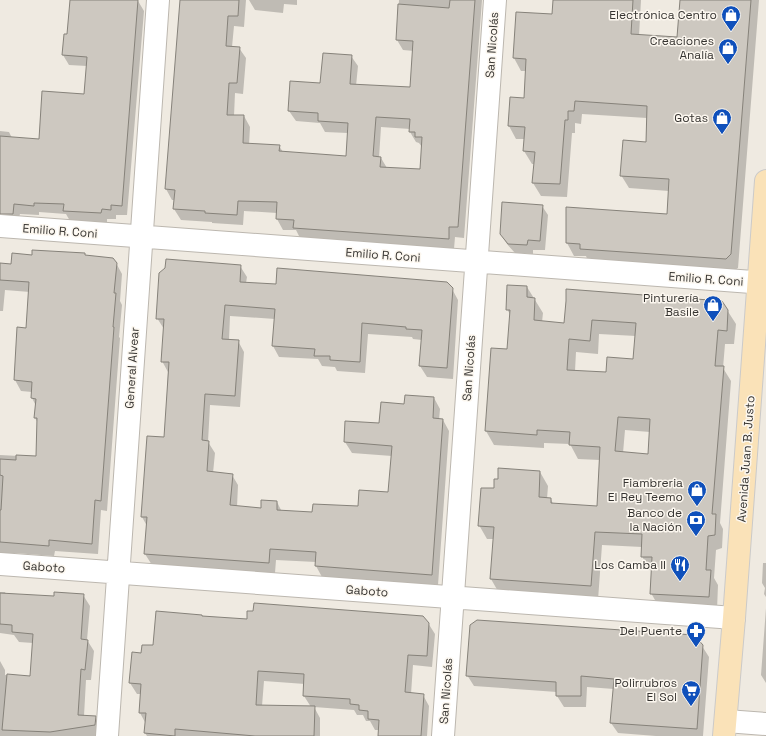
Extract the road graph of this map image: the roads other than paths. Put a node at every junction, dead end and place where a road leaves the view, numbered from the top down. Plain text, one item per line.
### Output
1 (158, 0) edge
2 (496, 0) edge
3 (766, 181) edge
4 (0, 226) edge
5 (141, 237) junction
6 (477, 261) junction
7 (762, 283) edge
8 (0, 564) edge
9 (118, 572) junction
10 (452, 597) junction
11 (734, 618) junction
12 (766, 724) edge
13 (725, 728) edge
14 (107, 736) edge
15 (443, 736) edge

1 - 5 street, General Alvear
2 - 6 street, San Nicolás
3 - 7 main road, Avenida Juan B. Justo
4 - 5 street, Emilio R. Coni
5 - 6 street, Emilio R. Coni
5 - 9 street, General Alvear
6 - 7 street, Emilio R. Coni
6 - 10 street, San Nicolás
7 - 11 main road, Avenida Juan B. Justo
8 - 9 street, Gaboto
9 - 10 street, Gaboto
9 - 14 street, General Alvear
10 - 11 street, Gaboto
10 - 15 street, San Nicolás
11 - 13 main road, Avenida Juan B. Justo
12 - 13 street

